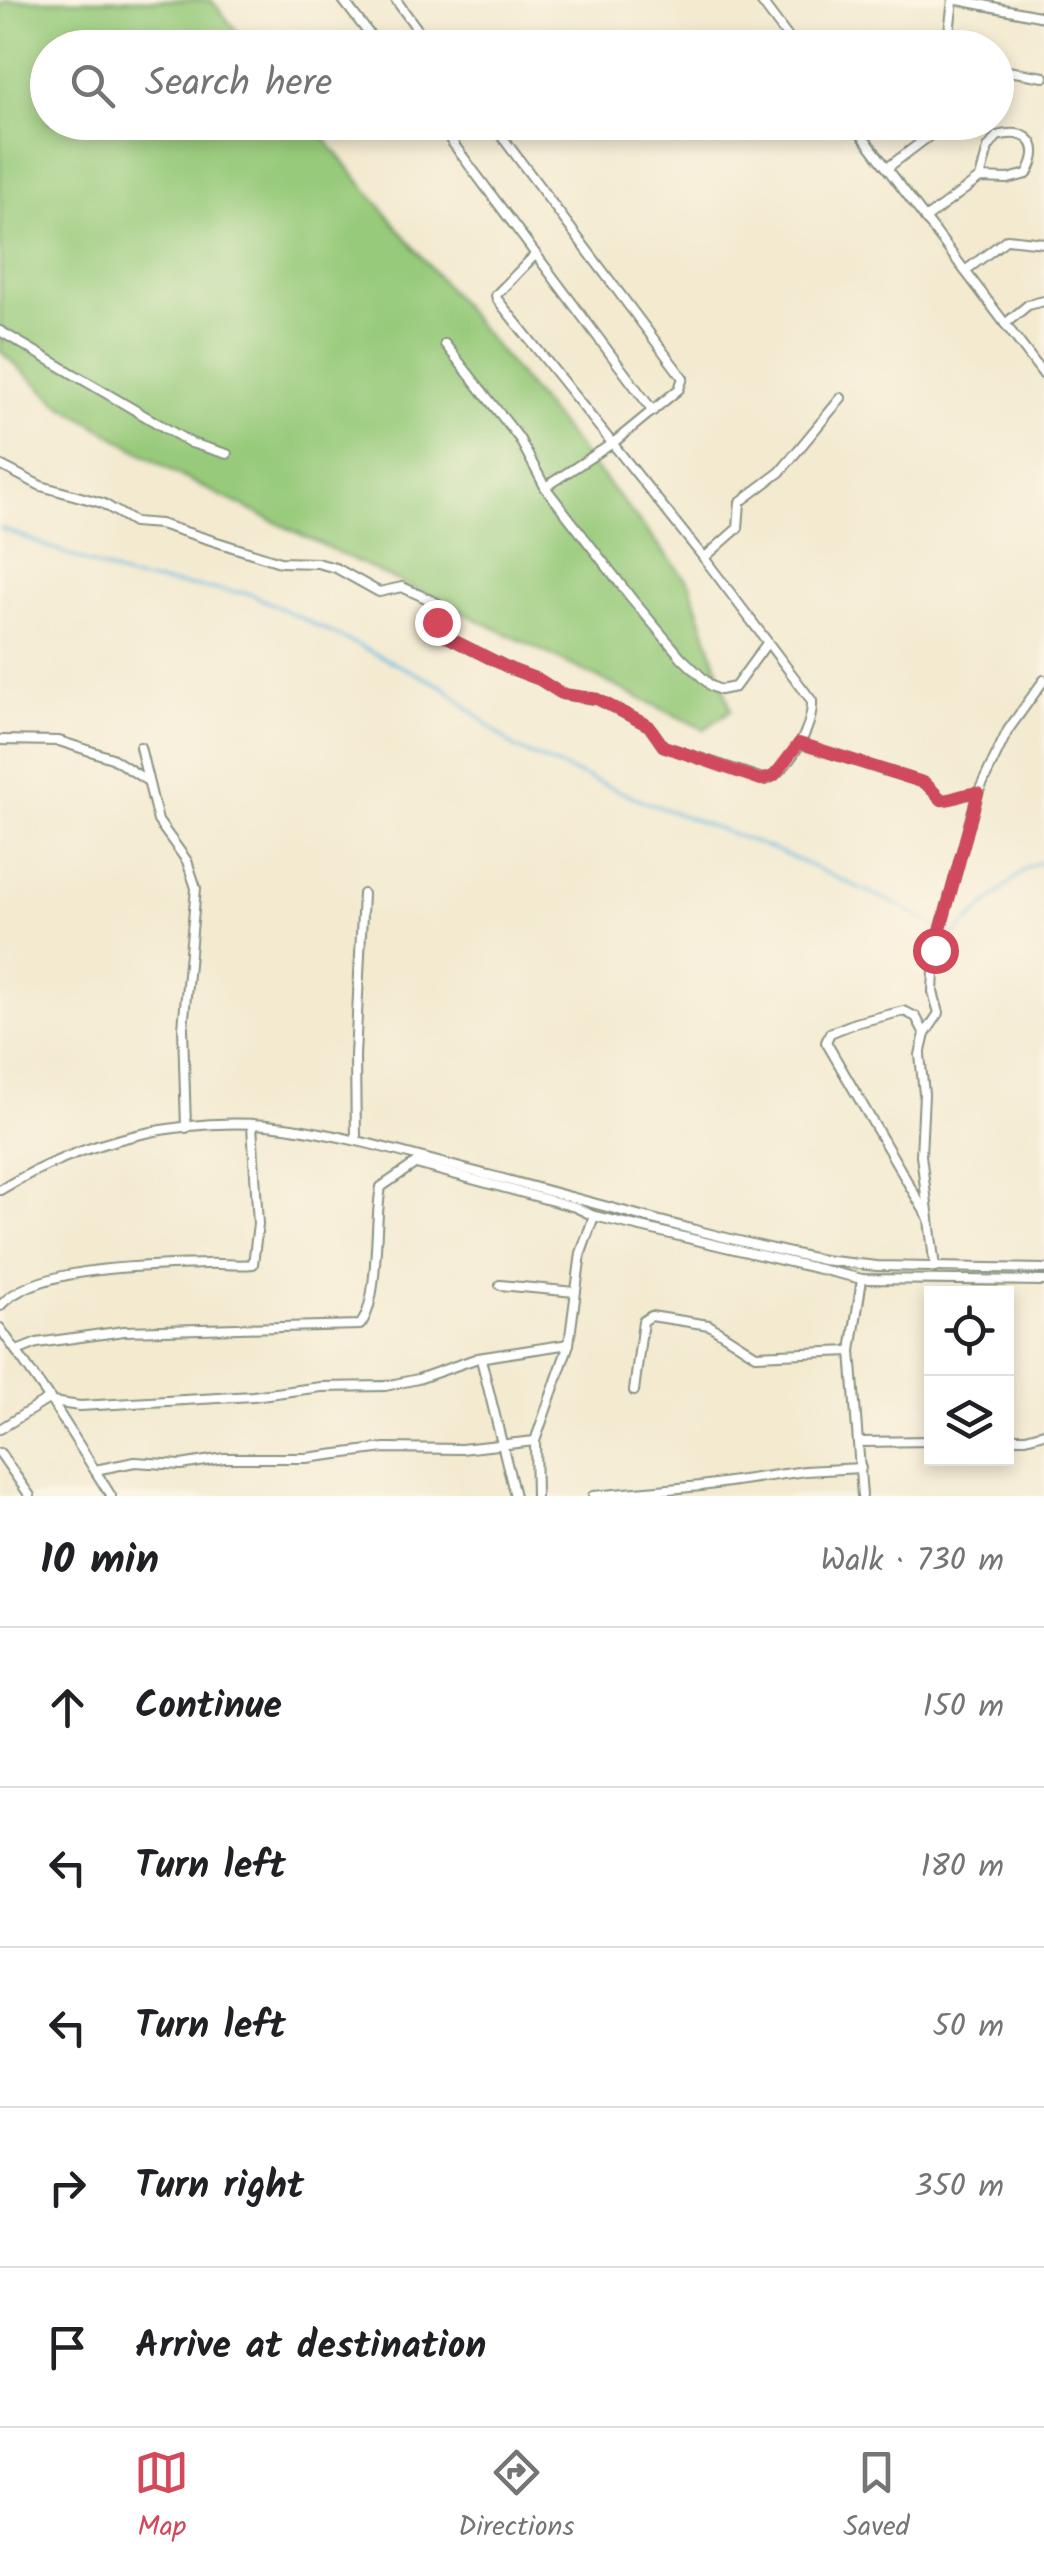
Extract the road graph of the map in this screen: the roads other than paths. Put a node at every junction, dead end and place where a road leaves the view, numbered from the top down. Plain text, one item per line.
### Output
1 (343, 0) edge
2 (396, 0) edge
3 (760, 0) edge
4 (956, 0) edge
5 (985, 4) edge
6 (1044, 16) edge
7 (366, 30) edge
8 (418, 30) edge
9 (782, 30) edge
10 (950, 30) edge
11 (1014, 72) edge
12 (1044, 77) edge
13 (1014, 135) edge
14 (451, 140) edge
15 (504, 140) edge
16 (866, 140) edge
17 (924, 140) edge
18 (994, 140) edge
19 (887, 168) junction
20 (980, 178) junction
21 (925, 219) junction
22 (1044, 243) edge
23 (535, 255) junction
24 (964, 271) junction
25 (1044, 301) edge
26 (1006, 324) junction
27 (0, 331) edge
28 (445, 344) dead end
29 (1044, 375) edge
30 (840, 398) dead end
31 (653, 411) junction
32 (613, 444) junction
33 (227, 454) dead end
34 (0, 465) edge
35 (545, 487) junction
36 (704, 558) junction
37 (767, 642) junction
38 (1044, 680) edge
39 (0, 740) edge
40 (799, 743) junction
41 (140, 747) dead end
42 (148, 781) junction
43 (978, 793) junction
44 (362, 894) dead end
45 (925, 1034) junction
46 (252, 1125) junction
47 (186, 1128) junction
48 (356, 1140) junction
49 (419, 1162) junction
50 (0, 1190) edge
51 (594, 1216) junction
52 (930, 1219) junction
53 (935, 1268) junction
54 (1044, 1268) edge
55 (862, 1279) junction
56 (1044, 1281) edge
57 (500, 1285) dead end
58 (575, 1292) junction
59 (0, 1306) edge
60 (0, 1328) edge
61 (570, 1344) junction
62 (17, 1351) junction
63 (851, 1351) junction
64 (481, 1360) junction
65 (634, 1391) dead end
66 (51, 1400) junction
67 (0, 1428) edge
68 (1044, 1433) edge
69 (1014, 1438) edge
70 (535, 1441) junction
71 (924, 1441) edge
72 (860, 1442) junction
73 (503, 1446) junction
74 (0, 1453) edge
75 (861, 1468) junction
76 (95, 1470) junction
77 (30, 1496) edge
78 (111, 1496) edge
79 (514, 1496) edge
80 (536, 1496) edge
81 (593, 1496) edge
82 (862, 1496) edge

1 - 7 street
2 - 8 street
3 - 9 street
4 - 5 street
4 - 10 street
5 - 6 street
11 - 12 street
13 - 20 street
14 - 23 street
15 - 31 street
16 - 19 street
17 - 19 street
18 - 20 street
19 - 21 street
20 - 21 street
21 - 24 street
22 - 24 street
23 - 31 street
23 - 32 street
24 - 26 street
25 - 26 street
26 - 29 street
27 - 33 street
28 - 35 street
30 - 36 street
31 - 32 street
32 - 35 street
32 - 36 street
34 - 40 street
35 - 37 street
36 - 37 street
37 - 40 street
38 - 43 street
39 - 42 street
40 - 43 street
41 - 42 street
42 - 47 street
43 - 45 street
44 - 48 street
45 - 52 street
45 - 52 street
46 - 47 street
46 - 48 street
46 - 59 street
47 - 50 street
48 - 49 street
49 - 51 street
49 - 53 street
49 - 62 street
51 - 55 street
51 - 58 street
52 - 53 street
53 - 54 street
55 - 56 street
55 - 63 street
57 - 58 street
58 - 61 street
60 - 62 street
61 - 64 street
61 - 70 street
62 - 66 street
63 - 65 street
63 - 72 street
64 - 66 street
64 - 73 street
66 - 67 street
66 - 76 street
68 - 69 street
70 - 73 street
70 - 80 street
71 - 72 street
72 - 75 street
73 - 76 street
73 - 79 street
74 - 77 street
75 - 81 street
75 - 82 street
76 - 78 street

